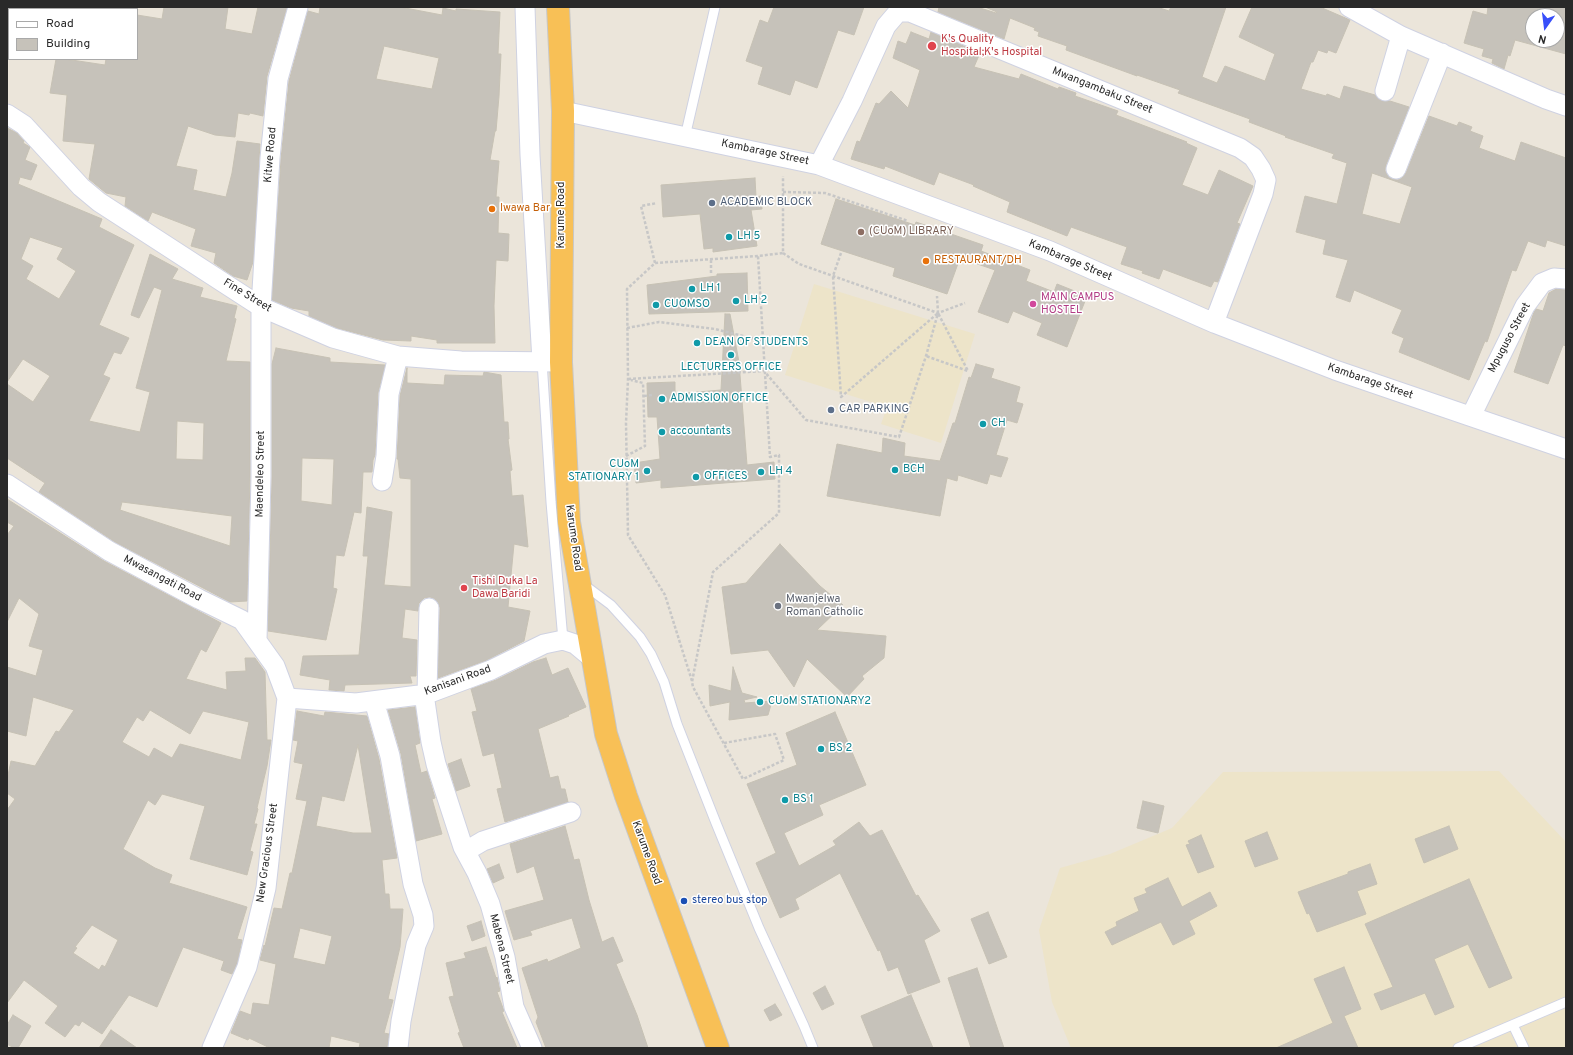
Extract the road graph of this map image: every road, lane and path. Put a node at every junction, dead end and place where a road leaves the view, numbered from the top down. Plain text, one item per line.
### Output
1 (298, 7) edge
2 (525, 7) edge
3 (558, 7) edge
4 (715, 7) edge
5 (1349, 7) edge
6 (1401, 36) junction
7 (1442, 53) junction
8 (1385, 91) dead end
9 (1566, 106) edge
10 (563, 111) junction
11 (7, 114) edge
12 (685, 137) junction
13 (782, 157) junction
14 (819, 165) junction
15 (1396, 169) dead end
16 (783, 192) junction
17 (657, 203) dead end
18 (908, 221) dead end
19 (783, 252) junction
20 (841, 254) dead end
21 (758, 256) junction
22 (711, 259) junction
23 (655, 263) junction
24 (710, 273) dead end
25 (833, 276) junction
26 (1566, 279) edge
27 (937, 296) dead end
28 (965, 303) dead end
29 (262, 307) junction
30 (938, 313) junction
31 (1214, 323) junction
32 (627, 328) junction
33 (763, 342) junction
34 (398, 356) junction
35 (926, 356) junction
36 (552, 361) junction
37 (764, 371) junction
38 (628, 379) junction
39 (652, 395) dead end
40 (644, 396) junction
41 (1471, 416) junction
42 (1566, 449) edge
43 (626, 456) junction
44 (382, 481) dead end
45 (7, 484) edge
46 (580, 582) junction
47 (429, 608) dead end
48 (257, 640) junction
49 (563, 640) junction
50 (593, 659) junction
51 (692, 682) junction
52 (425, 694) junction
53 (287, 698) junction
54 (374, 701) junction
55 (724, 743) junction
56 (571, 812) dead end
57 (464, 849) junction
58 (1566, 1002) edge
59 (1513, 1025) junction
60 (212, 1048) edge
61 (398, 1048) edge
62 (532, 1048) edge
63 (718, 1048) edge
64 (813, 1048) edge
65 (1458, 1048) edge
66 (1524, 1048) edge

1 - 29 street, Kitwe Road
2 - 36 street
3 - 10 highway, Karume Road
4 - 12 lane
5 - 6 street
6 - 7 street
6 - 8 street
7 - 9 street
7 - 15 street
10 - 12 street, Kambarage Street
10 - 36 highway, Karume Road
11 - 29 street, Fine Street
12 - 13 street, Kambarage Street
13 - 14 street, Kambarage Street
13 - 16 path
14 - 31 street, Kambarage Street
14 - 31 street, Mwangambaku Street
16 - 18 path
16 - 19 path
17 - 23 path
19 - 21 path
19 - 25 path
20 - 25 path
21 - 22 path
21 - 33 path
22 - 23 path
22 - 24 path
23 - 32 path
25 - 30 path
25 - 30 path
26 - 41 street, Mpuguso Street
27 - 30 path
28 - 30 path
29 - 34 street, Fine Street
29 - 48 street, Maendeleo Street
30 - 35 path
30 - 35 path
31 - 41 street, Kambarage Street
32 - 33 path
32 - 38 path
33 - 37 path
34 - 36 street, Fine Street
34 - 44 street
35 - 37 path
36 - 46 highway, Karume Road
36 - 49 lane
37 - 38 path
37 - 51 path
38 - 40 path
38 - 43 path
39 - 40 path
40 - 43 path
41 - 42 street, Kambarage Street
43 - 51 path
45 - 48 street, Mwasangati Road
46 - 50 highway, Karume Road
46 - 64 lane
47 - 52 street, Mabena Street
48 - 53 street, Mwasangati Road
49 - 50 street
49 - 52 street, Kanisani Road
50 - 63 highway, Karume Road
51 - 55 path
52 - 54 street, Kanisani Road
52 - 57 street, Mabena Street
53 - 54 street, Kanisani Road
53 - 60 street, New Gracious Street
54 - 61 street
55 - 55 path
56 - 57 street
57 - 62 street, Mabena Street
58 - 59 lane
59 - 65 lane
59 - 66 lane

